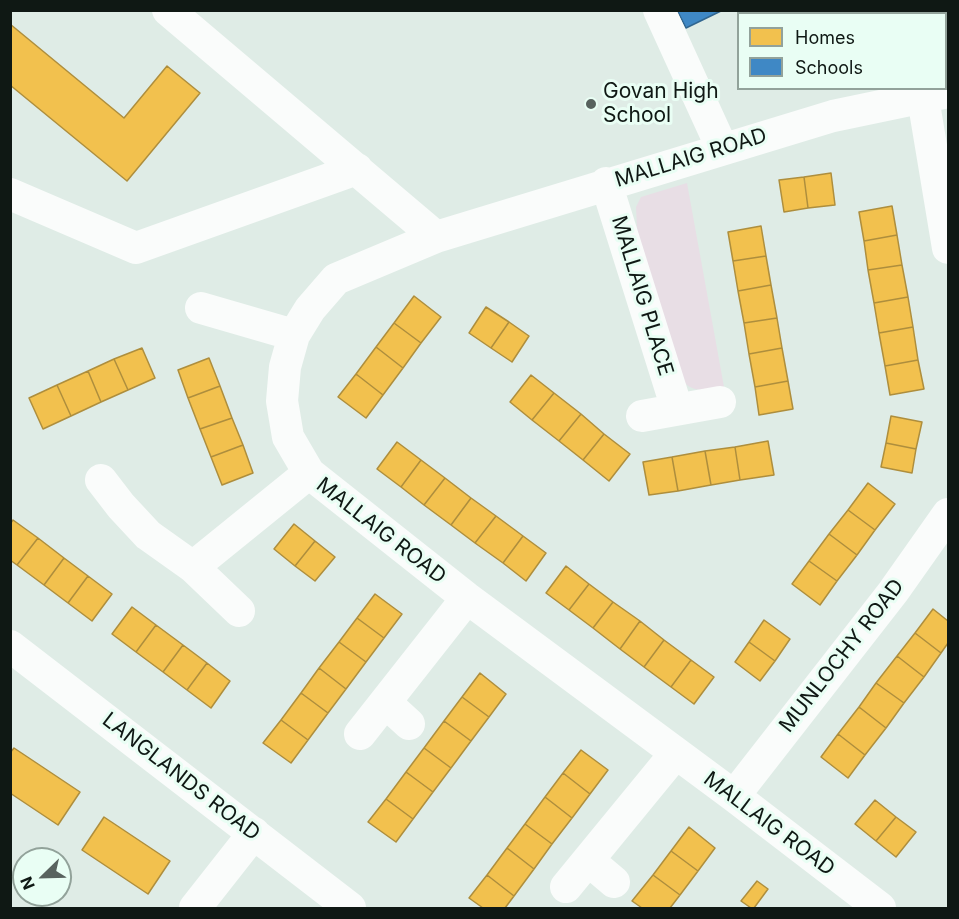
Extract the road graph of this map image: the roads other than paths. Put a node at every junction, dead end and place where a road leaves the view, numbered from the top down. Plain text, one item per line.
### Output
1 (168, 10) edge
2 (659, 10) edge
3 (936, 95) edge
4 (722, 148) junction
5 (357, 169) junction
6 (606, 183) junction
7 (10, 194) edge
8 (436, 237) junction
9 (948, 248) edge
10 (201, 308) dead end
11 (294, 335) junction
12 (720, 402) dead end
13 (677, 409) junction
14 (642, 416) dead end
15 (309, 474) junction
16 (101, 480) dead end
17 (948, 514) edge
18 (193, 567) junction
19 (466, 598) junction
20 (239, 611) dead end
21 (10, 646) edge
22 (386, 703) junction
23 (409, 724) dead end
24 (360, 734) dead end
25 (675, 754) junction
26 (734, 796) junction
27 (254, 833) junction
28 (588, 860) junction
29 (614, 882) dead end
30 (566, 887) dead end
31 (195, 909) edge
32 (350, 909) edge
33 (880, 909) edge

1 - 5 street
2 - 4 street
3 - 4 street, MALLAIG ROAD
3 - 9 street
4 - 6 street, MALLAIG ROAD
5 - 7 street
5 - 8 street
6 - 8 street, MALLAIG ROAD
6 - 13 street, MALLAIG PLACE
8 - 11 street, MALLAIG ROAD
10 - 11 street
11 - 15 street, MALLAIG ROAD
12 - 13 street
13 - 14 street
15 - 18 street
15 - 19 street, MALLAIG ROAD
16 - 18 street
17 - 26 street, MUNLOCHY ROAD
18 - 20 street
19 - 22 street
19 - 25 street, MALLAIG ROAD
21 - 27 street, LANGLANDS ROAD
22 - 23 street
22 - 24 street
25 - 26 street, MALLAIG ROAD
25 - 28 street
26 - 33 street, MALLAIG ROAD
27 - 31 street
27 - 32 street, LANGLANDS ROAD
28 - 29 street
28 - 30 street

